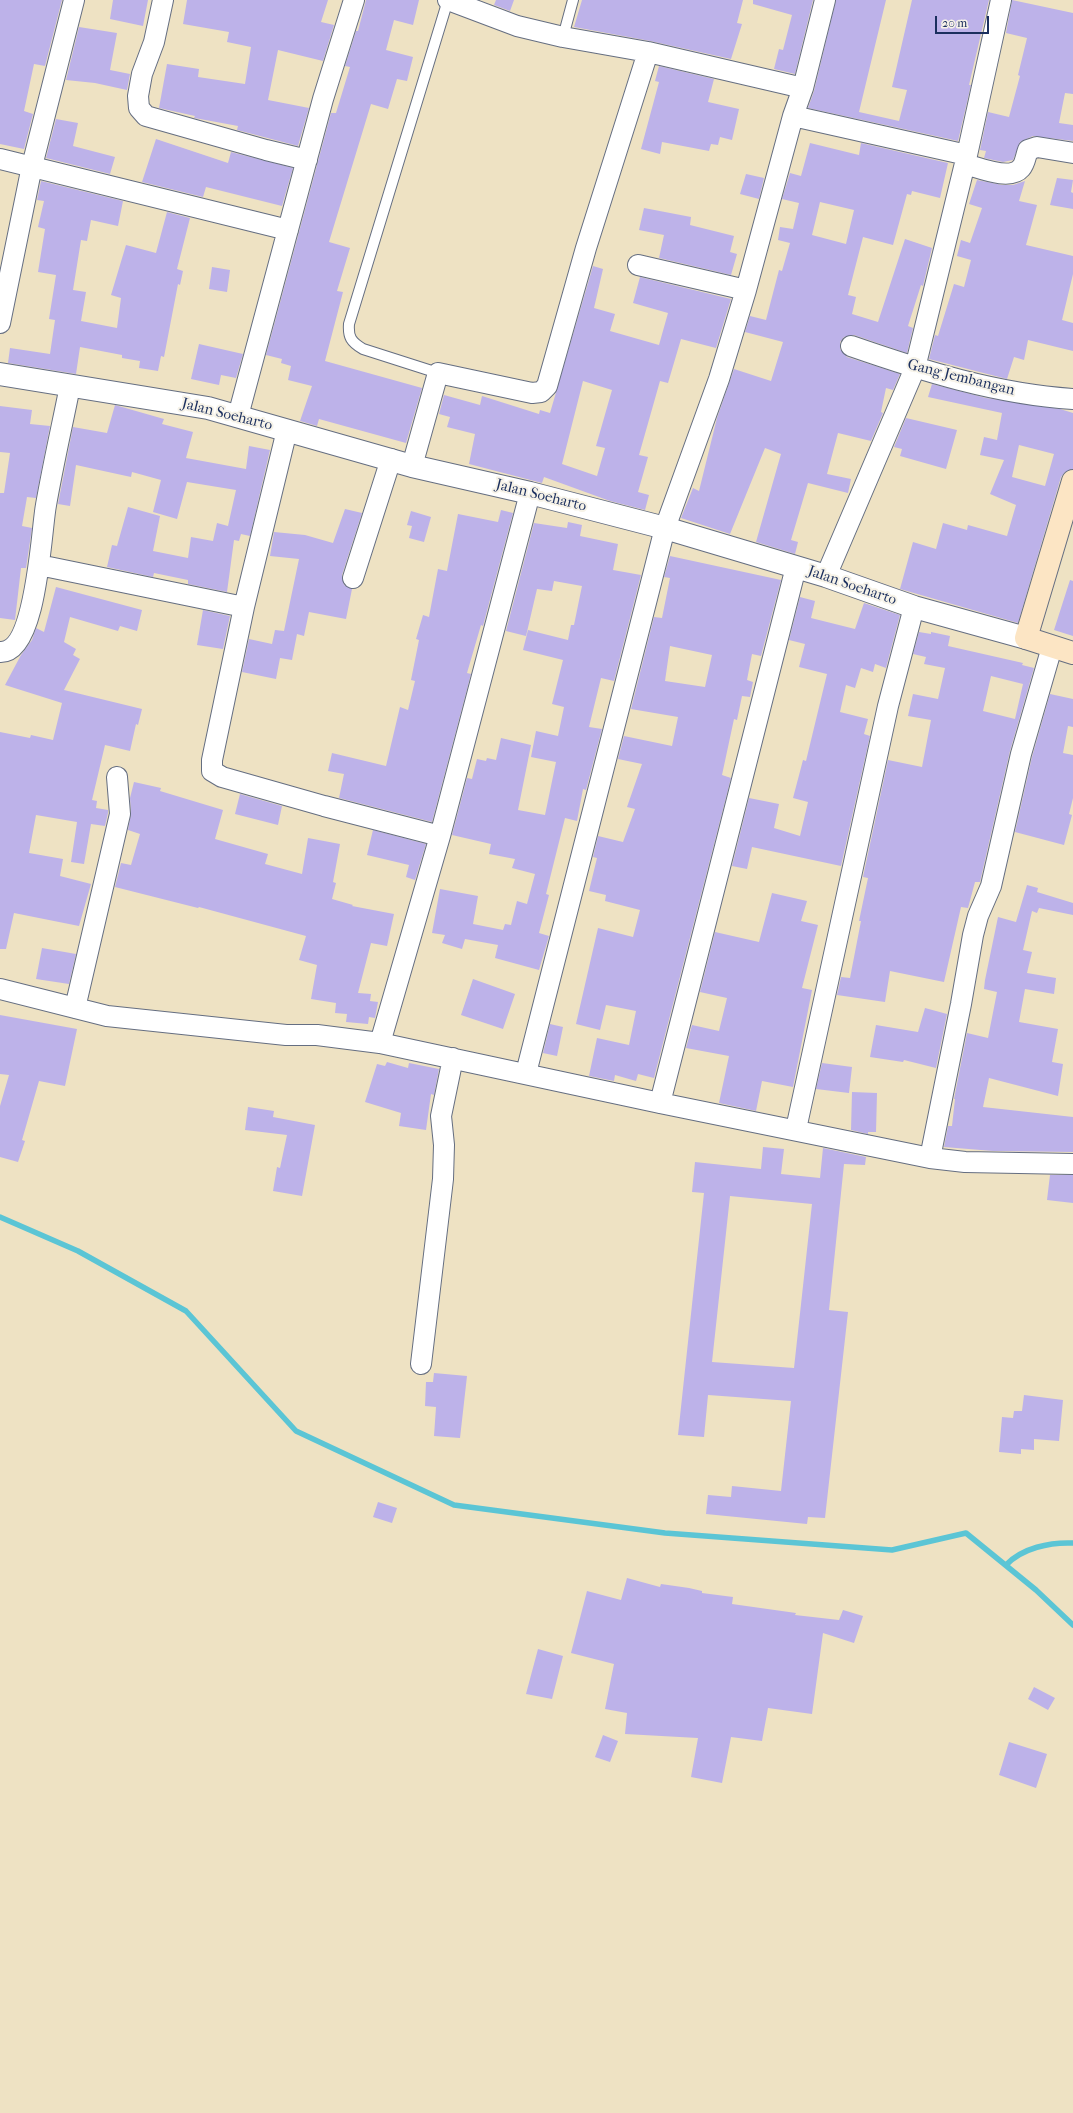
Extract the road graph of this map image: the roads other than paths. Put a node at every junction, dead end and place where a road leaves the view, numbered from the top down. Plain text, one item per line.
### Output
1 (74, 0) edge
2 (163, 0) edge
3 (354, 0) edge
4 (448, 0) edge
5 (573, 0) edge
6 (825, 0) edge
7 (1001, 0) edge
8 (563, 37) junction
9 (648, 52) junction
10 (803, 88) junction
11 (793, 116) junction
12 (1073, 153) edge
13 (0, 159) edge
14 (307, 160) junction
15 (966, 160) junction
16 (32, 166) junction
17 (288, 230) junction
18 (638, 265) dead end
19 (746, 290) junction
20 (0, 323) edge
21 (850, 346) dead end
22 (915, 368) junction
23 (438, 373) junction
24 (0, 374) edge
25 (70, 386) junction
26 (1073, 399) edge
27 (238, 416) junction
28 (287, 430) junction
29 (391, 460) junction
30 (412, 466) junction
31 (1073, 482) edge
32 (530, 493) junction
33 (665, 528) junction
34 (39, 565) junction
35 (796, 567) junction
36 (826, 576) junction
37 (354, 578) dead end
38 (244, 607) junction
39 (914, 607) junction
40 (1026, 638) junction
41 (1052, 647) junction
42 (0, 652) edge
43 (1073, 653) edge
44 (117, 776) dead end
45 (440, 836) junction
46 (0, 989) edge
47 (76, 1008) junction
48 (380, 1043) junction
49 (453, 1058) junction
50 (526, 1073) junction
51 (660, 1103) junction
52 (796, 1129) junction
53 (930, 1158) junction
54 (1073, 1164) edge
55 (422, 1364) dead end

1 - 16 street
2 - 14 street
3 - 14 street
4 - 8 street
4 - 23 lane
5 - 8 lane
6 - 10 street
7 - 15 street
8 - 9 street
9 - 10 street
9 - 23 street
10 - 11 street
11 - 15 street
11 - 19 street
12 - 15 street
13 - 16 street
14 - 17 street
15 - 22 street
16 - 17 street
16 - 20 street
17 - 27 street
18 - 19 street
19 - 33 street
21 - 22 street, Gang Jembangan
22 - 26 street, Gang Jembangan
22 - 36 street
23 - 30 street
24 - 25 street, Jalan Soeharto
25 - 27 street, Jalan Soeharto
25 - 34 street
27 - 28 street, Jalan Soeharto
28 - 29 street, Jalan Soeharto
28 - 38 street
29 - 30 street, Jalan Soeharto
29 - 37 street
30 - 32 street, Jalan Soeharto
31 - 40 main road
32 - 33 street, Jalan Soeharto
32 - 45 street
33 - 35 street, Jalan Soeharto
33 - 50 street
34 - 38 street
34 - 42 street
35 - 36 street, Jalan Soeharto
35 - 51 street
36 - 39 street, Jalan Soeharto
38 - 45 street
39 - 40 street, Jalan Soeharto
39 - 52 street
40 - 41 main road, Jalan Soeharto
41 - 43 main road, Jalan Soeharto
41 - 53 street
44 - 47 street
45 - 48 street
46 - 47 street
47 - 48 street
48 - 49 street
49 - 50 street
49 - 55 street
50 - 51 street
51 - 52 street
52 - 53 street
53 - 54 street

